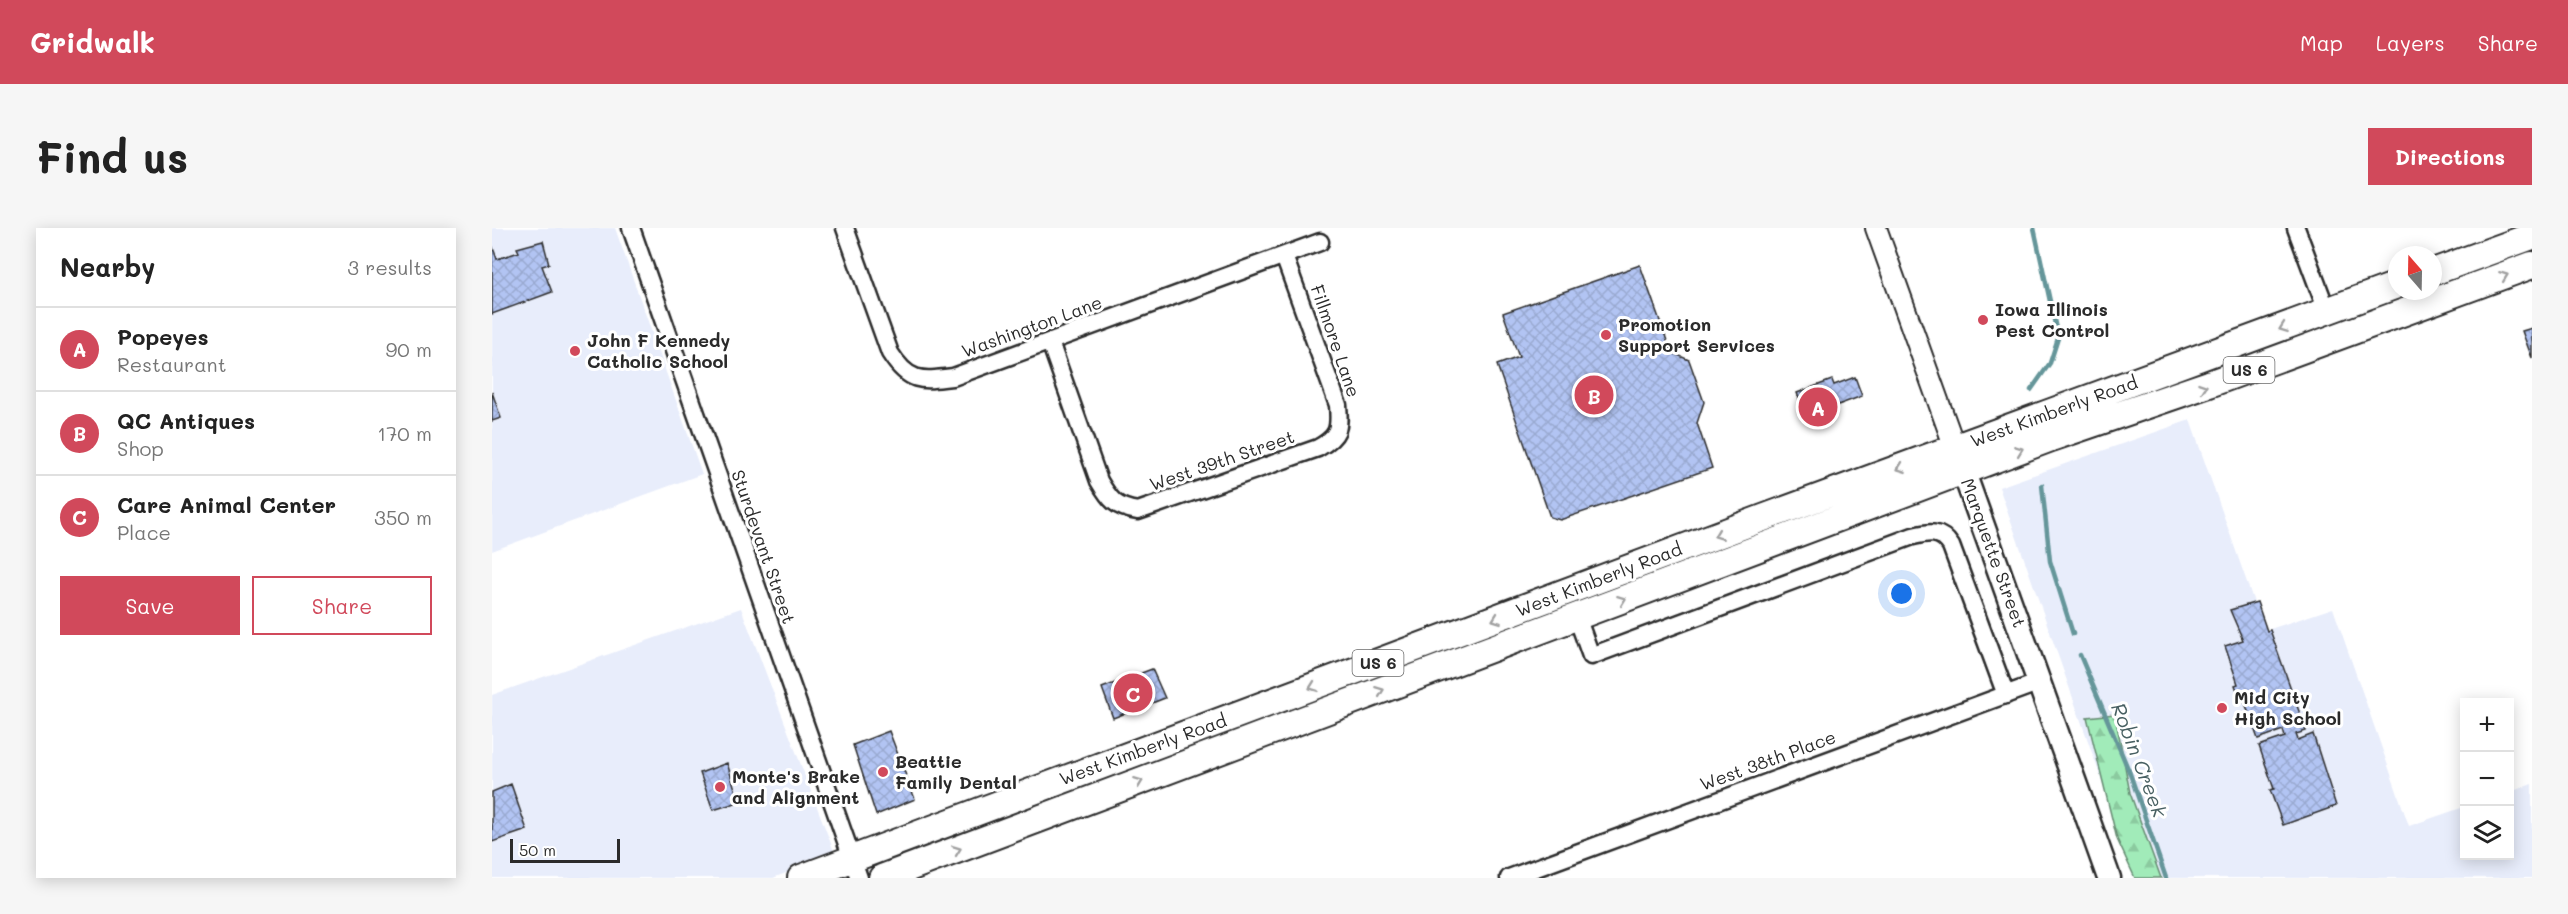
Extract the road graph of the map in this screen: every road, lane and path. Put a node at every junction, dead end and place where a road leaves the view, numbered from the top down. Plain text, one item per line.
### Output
1 (631, 228) edge
2 (845, 228) edge
3 (1876, 228) edge
4 (2296, 228) edge
5 (2532, 236) edge
6 (1320, 242) dead end
7 (1284, 256) junction
8 (2467, 260) junction
9 (2532, 265) edge
10 (2442, 269) edge
11 (2442, 286) edge
12 (2388, 288) edge
13 (2401, 300) edge
14 (2327, 311) junction
15 (2337, 337) junction
16 (1050, 342) junction
17 (1333, 439) joint
18 (1960, 459) junction
19 (1938, 533) joint
20 (1577, 617) junction
21 (2040, 682) junction
22 (2006, 695) junction
23 (855, 868) edge
24 (1529, 874) edge
25 (801, 878) edge
26 (882, 878) edge
27 (1509, 878) edge
28 (2109, 878) edge

1 - 23 street, Sturdevant Street
2 - 16 street, Washington Lane
3 - 18 street, Marquette Street
4 - 14 street
5 - 8 main road
6 - 7 street, Washington Lane
7 - 16 street, Washington Lane
7 - 17 street, Fillmore Lane
8 - 10 main road
8 - 11 main road
15 -> 9 main road, West Kimberly Road / US 6
12 - 14 main road, West Kimberly Road / US 6
13 - 15 main road
14 -> 18 main road, West Kimberly Road / US 6
18 -> 15 main road, West Kimberly Road / US 6
16 - 17 street, West 39th Street
20 -> 18 main road, West Kimberly Road / US 6
18 - 21 main road, Marquette Street
18 -> 23 main road, West Kimberly Road / US 6
19 - 20 street, West Kimberly Road
19 - 22 street, Marquette Street
26 -> 20 main road, West Kimberly Road / US 6
21 - 22 street, West 38th Place
21 - 28 main road, Marquette Street
22 - 24 street, West 38th Place
23 - 25 main road, West Kimberly Road / US 6
24 - 27 street, West 38th Place

